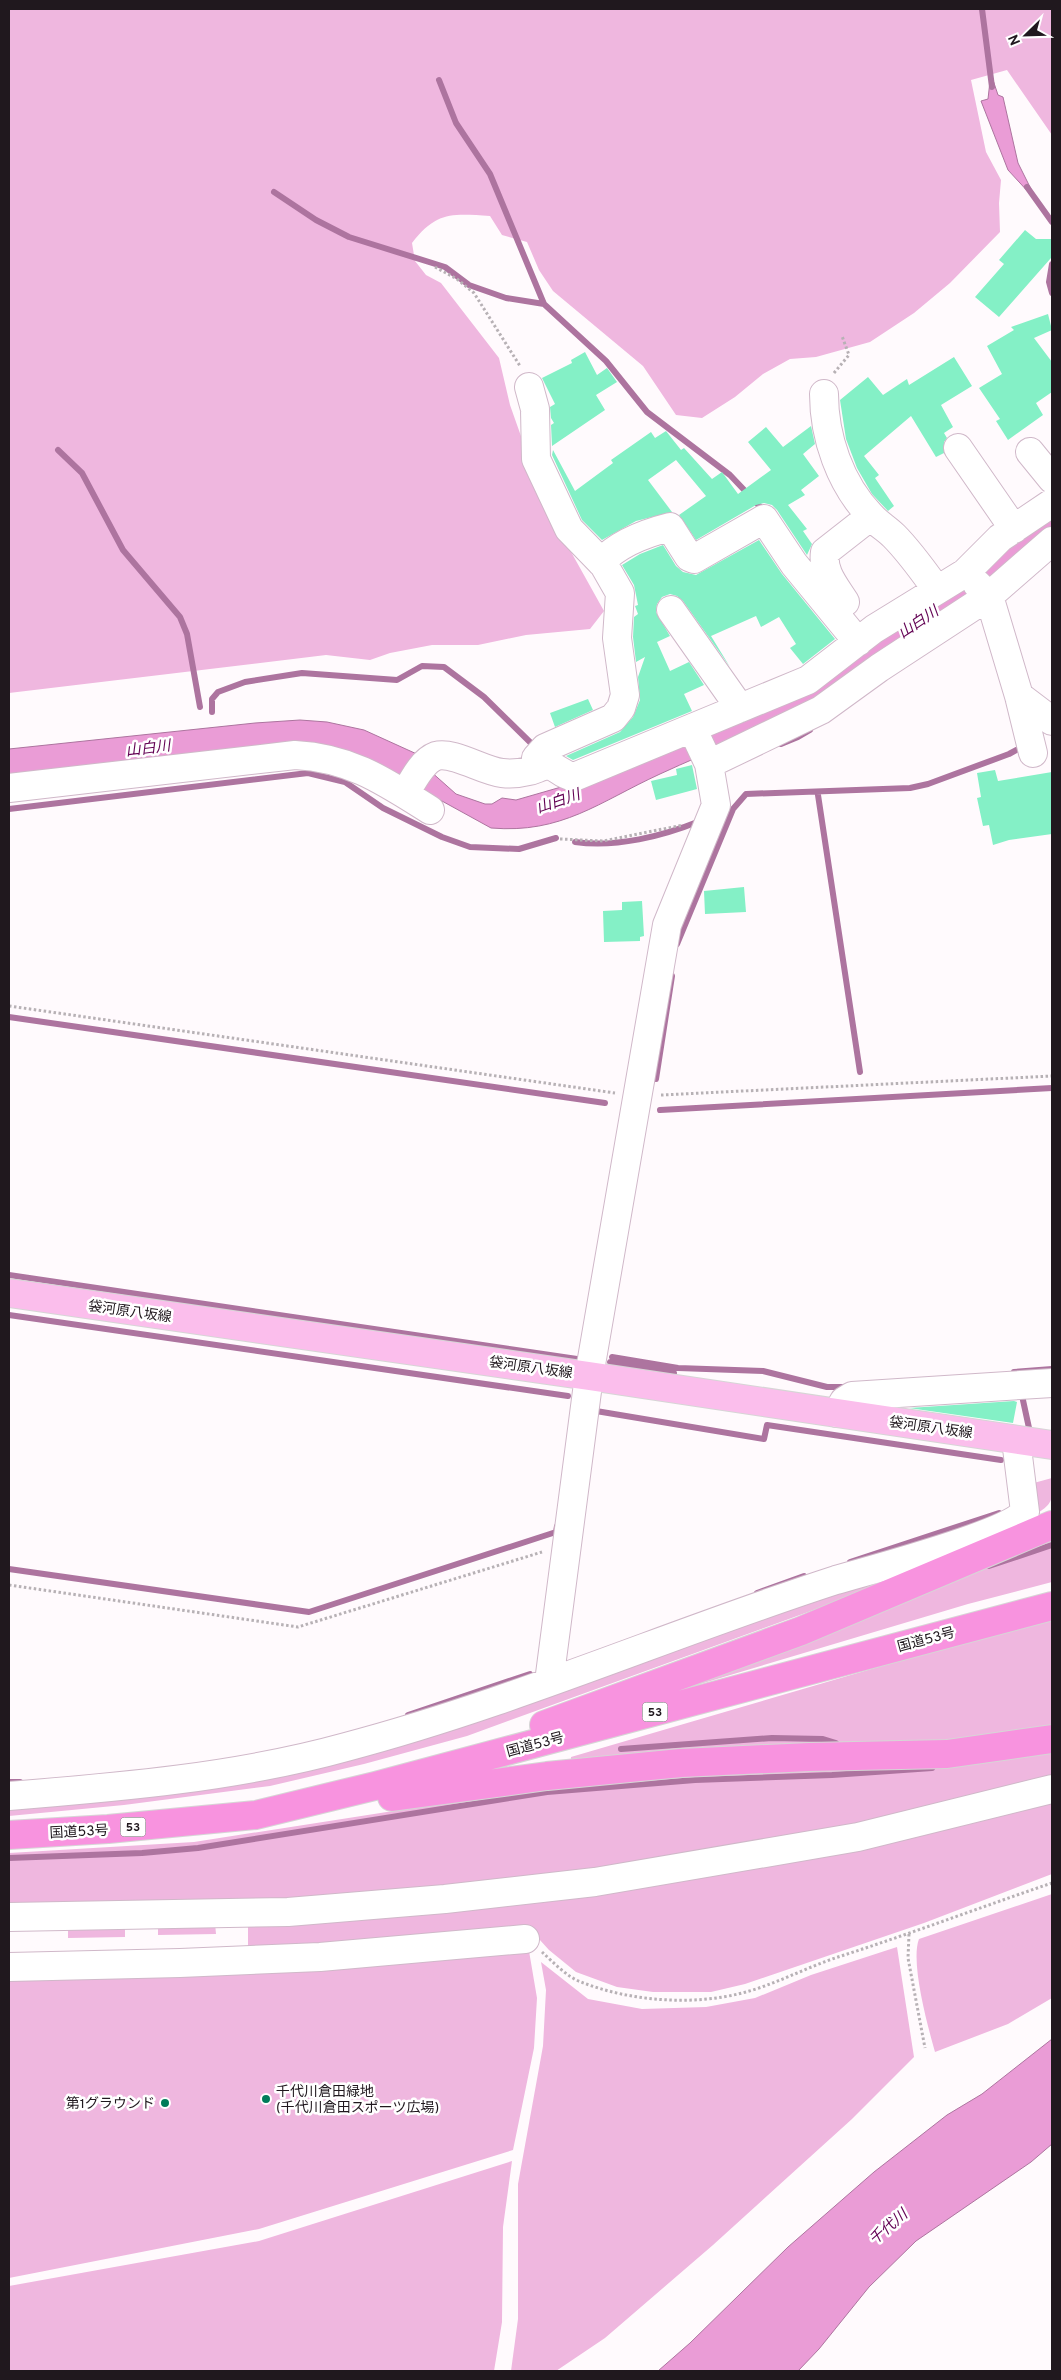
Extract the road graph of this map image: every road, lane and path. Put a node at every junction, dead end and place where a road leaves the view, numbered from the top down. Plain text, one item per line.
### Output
1 (435, 267) dead end
2 (842, 336) dead end
3 (529, 387) joint
4 (824, 394) joint
5 (958, 448) dead end
6 (1030, 452) dead end
7 (1052, 479) edge
8 (1052, 503) edge
9 (871, 516) junction
10 (1014, 529) junction
11 (1052, 541) edge
12 (601, 562) junction
13 (965, 573) junction
14 (938, 590) junction
15 (989, 596) junction
16 (671, 610) dead end
17 (863, 637) junction
18 (1019, 696) junction
19 (740, 708) junction
20 (1052, 721) edge
21 (692, 728) junction
22 (1033, 753) dead end
23 (709, 764) junction
24 (535, 769) junction
25 (9, 788) edge
26 (405, 794) junction
27 (430, 810) dead end
28 (688, 822) dead end
29 (560, 839) dead end
30 (9, 1006) edge
31 (1052, 1076) edge
32 (637, 1096) junction
33 (9, 1293) edge
34 (589, 1376) junction
35 (1052, 1383) edge
36 (837, 1414) junction
37 (1016, 1440) junction
38 (1052, 1445) edge
39 (1052, 1525) edge
40 (566, 1545) junction
41 (9, 1585) edge
42 (1052, 1606) edge
43 (549, 1682) junction
44 (1052, 1739) edge
45 (375, 1786) junction
46 (1052, 1790) edge
47 (9, 1796) edge
48 (256, 1815) junction
49 (9, 1835) edge
50 (1052, 1882) edge
51 (9, 1917) edge
52 (909, 1934) junction
53 (525, 1939) joint
54 (9, 1966) edge
55 (925, 2048) dead end

1 - 3 path
2 - 4 path
3 - 12 street
4 - 9 street
5 - 10 street
6 - 7 street
8 - 10 street
9 - 14 street
9 - 17 street
10 - 13 street
11 - 15 street
12 - 17 street
12 - 24 street
13 - 14 street
13 - 15 street
14 - 17 street
15 - 18 street
15 - 23 street
16 - 19 street
17 - 19 street
18 - 20 street
18 - 22 street
19 - 21 street
21 - 23 street
21 - 24 street
23 - 32 street
24 - 26 street
25 - 26 street
26 - 27 street
28 - 29 path
30 - 32 path
31 - 32 path
32 - 34 street
33 - 34 main road, 袋河原八坂線
34 - 36 main road, 袋河原八坂線
34 - 40 street
35 - 36 street
36 - 37 main road, 袋河原八坂線
37 - 38 main road, 袋河原八坂線
37 - 43 street
39 - 45 highway
40 - 41 path
40 - 43 street
42 - 45 highway, 国道53号 / 53
43 - 47 street
44 - 48 highway
45 - 48 highway, 国道53号 / 53
46 - 51 street
48 - 49 highway, 国道53号 / 53
50 - 52 path
52 - 53 path
52 - 55 path
53 - 54 street

